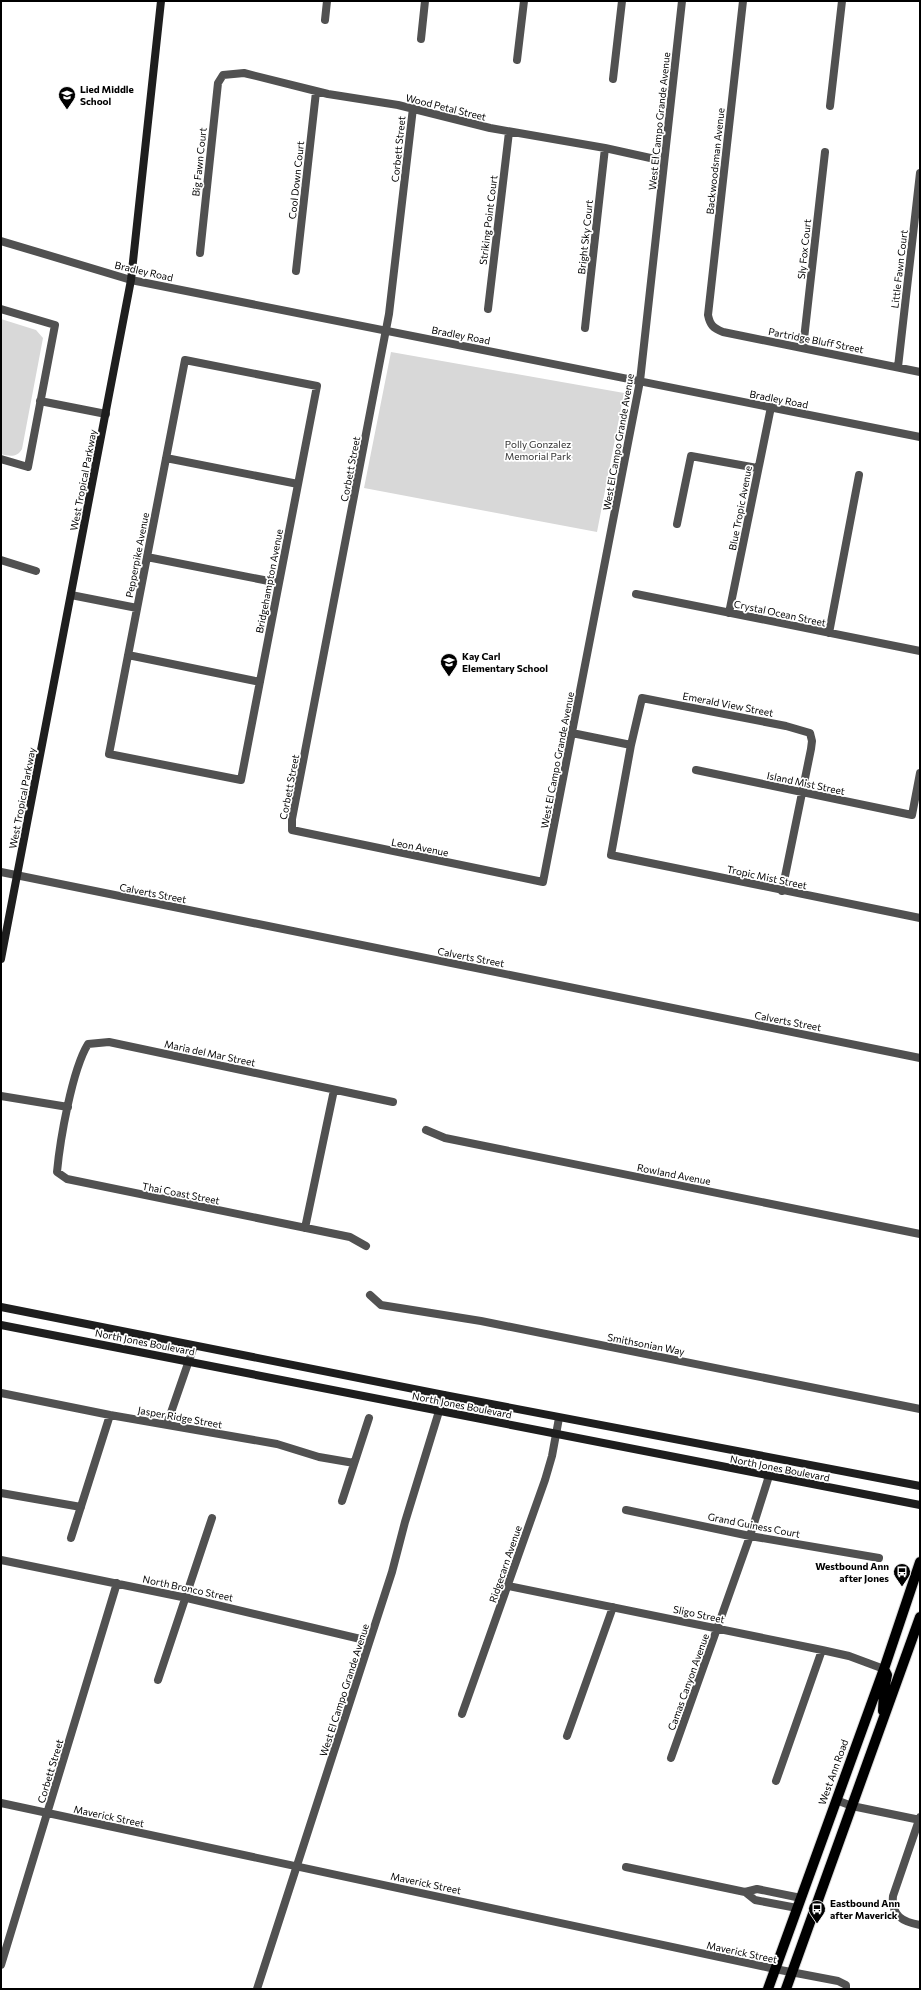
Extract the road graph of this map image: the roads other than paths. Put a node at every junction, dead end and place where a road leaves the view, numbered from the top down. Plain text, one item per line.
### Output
1 (161, 1) edge
2 (327, 1) edge
3 (425, 1) edge
4 (524, 1) edge
5 (622, 1) edge
6 (682, 1) edge
7 (743, 1) edge
8 (842, 1) edge
9 (325, 20) dead end
10 (421, 39) dead end
11 (517, 60) dead end
12 (223, 75) joint
13 (613, 79) dead end
14 (316, 92) junction
15 (830, 106) dead end
16 (413, 108) junction
17 (509, 132) junction
18 (605, 148) junction
19 (825, 152) dead end
20 (664, 162) junction
21 (920, 173) edge
22 (1, 241) edge
23 (200, 253) dead end
24 (296, 271) dead end
25 (131, 280) junction
26 (1, 309) edge
27 (488, 309) dead end
28 (710, 324) joint
29 (585, 328) dead end
30 (386, 330) junction
31 (803, 348) junction
32 (185, 360) joint
33 (898, 367) junction
34 (920, 372) edge
35 (640, 381) junction
36 (40, 401) junction
37 (771, 407) junction
38 (106, 414) junction
39 (920, 437) edge
40 (166, 458) junction
41 (1, 459) edge
42 (757, 468) junction
43 (859, 475) dead end
44 (298, 484) junction
45 (677, 524) dead end
46 (147, 557) junction
47 (1, 560) edge
48 (36, 571) dead end
49 (278, 583) junction
50 (636, 594) dead end
51 (71, 595) junction
52 (137, 608) junction
53 (729, 613) junction
54 (829, 633) junction
55 (920, 651) edge
56 (128, 655) junction
57 (260, 682) junction
58 (572, 733) junction
59 (631, 745) junction
60 (696, 770) dead end
61 (920, 773) edge
62 (241, 780) joint
63 (802, 793) junction
64 (292, 830) joint
65 (1, 872) edge
66 (17, 876) junction
67 (543, 882) joint
68 (782, 891) junction
69 (920, 918) edge
70 (1, 959) edge
71 (920, 1058) edge
72 (334, 1090) junction
73 (1, 1096) edge
74 (393, 1102) dead end
75 (68, 1107) junction
76 (426, 1130) dead end
77 (305, 1228) junction
78 (920, 1234) edge
79 (366, 1246) dead end
80 (370, 1295) dead end
81 (1, 1307) edge
82 (1, 1325) edge
83 (194, 1346) junction
84 (188, 1361) junction
85 (1, 1393) edge
86 (444, 1395) junction
87 (920, 1409) edge
88 (440, 1411) junction
89 (110, 1415) junction
90 (369, 1418) dead end
91 (560, 1418) junction
92 (167, 1424) junction
93 (556, 1434) junction
94 (354, 1463) junction
95 (769, 1476) junction
96 (920, 1486) edge
97 (1, 1493) edge
98 (342, 1501) dead end
99 (920, 1505) edge
100 (81, 1508) junction
101 (626, 1510) dead end
102 (212, 1518) dead end
103 (750, 1536) junction
104 (71, 1538) dead end
105 (879, 1558) dead end
106 (1, 1560) edge
107 (920, 1562) edge
108 (117, 1584) junction
109 (508, 1586) junction
110 (186, 1598) junction
111 (613, 1607) junction
112 (920, 1617) edge
113 (718, 1629) junction
114 (369, 1641) junction
115 (822, 1650) junction
116 (884, 1669) junction
117 (158, 1680) dead end
118 (462, 1714) dead end
119 (883, 1720) junction
120 (567, 1736) dead end
121 (671, 1758) dead end
122 (776, 1780) dead end
123 (836, 1800) junction
124 (1, 1803) edge
125 (852, 1806) junction
126 (48, 1813) junction
127 (920, 1819) edge
128 (297, 1866) junction
129 (626, 1867) dead end
130 (745, 1892) junction
131 (801, 1898) junction
132 (797, 1908) junction
133 (920, 1925) edge
134 (1, 1965) edge
135 (775, 1969) junction
136 (792, 1971) junction
137 (846, 1987) edge
138 (257, 1989) edge
139 (768, 1989) edge
140 (786, 1989) edge

1 - 25 main road, West Tropical Parkway
2 - 9 street
3 - 10 street
4 - 11 street
5 - 13 street
6 - 20 street, West El Campo Grande Avenue
7 - 28 street, Backwoodsman Avenue
8 - 15 street
12 - 14 street, Wood Petal Street
12 - 23 street, Big Fawn Court
14 - 16 street, Wood Petal Street
14 - 24 street, Cool Down Court
16 - 17 street, Wood Petal Street
16 - 30 street, Corbett Street
17 - 18 street, Wood Petal Street
17 - 27 street, Striking Point Court
18 - 20 street, Wood Petal Street
18 - 29 street, Bright Sky Court
19 - 31 street, Sly Fox Court
20 - 35 street, West El Campo Grande Avenue
21 - 33 street, Little Fawn Court
22 - 25 street, Bradley Road
25 - 30 street, Bradley Road
25 - 38 main road, West Tropical Parkway
26 - 36 street
28 - 31 street, Partridge Bluff Street
30 - 35 street, Bradley Road
30 - 64 street, Corbett Street
31 - 33 street, Partridge Bluff Street
32 - 40 street, Pepperpike Avenue
32 - 44 street, Bridgehampton Avenue
33 - 34 street, Partridge Bluff Street
35 - 37 street, Bradley Road
35 - 58 street, West El Campo Grande Avenue
36 - 38 street
36 - 41 street
37 - 39 street, Bradley Road
37 - 42 street, Blue Tropic Avenue
38 - 51 main road, West Tropical Parkway
40 - 44 street
40 - 46 street, Pepperpike Avenue
42 - 45 street
42 - 53 street, Blue Tropic Avenue
43 - 54 street
44 - 49 street, Bridgehampton Avenue
46 - 49 street
46 - 52 street, Pepperpike Avenue
47 - 48 street
49 - 57 street, Bridgehampton Avenue
50 - 53 street, Crystal Ocean Street
51 - 52 street
51 - 66 main road, West Tropical Parkway
52 - 56 street, Pepperpike Avenue
53 - 54 street, Crystal Ocean Street
54 - 55 street, Crystal Ocean Street
56 - 57 street
56 - 62 street, Pepperpike Avenue
57 - 62 street, Bridgehampton Avenue
58 - 59 street
58 - 67 street, West El Campo Grande Avenue
59 - 63 street, Emerald View Street
59 - 68 street, Tropic Mist Street
60 - 63 street, Island Mist Street
61 - 63 street, Island Mist Street
63 - 68 street
64 - 67 street, Leon Avenue
65 - 66 street, Calverts Street
66 - 70 main road, West Tropical Parkway
66 - 71 street, Calverts Street
68 - 69 street, Tropic Mist Street
72 - 74 street, Maria del Mar Street
72 - 75 street, Maria del Mar Street
72 - 77 street
73 - 75 street
75 - 77 street, Thai Coast Street
76 - 78 street, Rowland Avenue
77 - 79 street, Thai Coast Street
80 - 87 street, Smithsonian Way
81 - 83 main road, North Jones Boulevard
82 - 84 main road, North Jones Boulevard
83 - 84 street
83 - 86 main road, North Jones Boulevard
84 - 88 main road, North Jones Boulevard
84 - 92 street
85 - 89 street, Jasper Ridge Street
86 - 88 street, West El Campo Grande Avenue
86 - 91 main road, North Jones Boulevard
88 - 93 main road, North Jones Boulevard
88 - 114 street, West El Campo Grande Avenue
89 - 92 street, Jasper Ridge Street
89 - 100 street
90 - 94 street
91 - 93 street, Ridgecarn Avenue
91 - 96 main road, North Jones Boulevard
92 - 94 street, Jasper Ridge Street
93 - 95 main road, North Jones Boulevard
93 - 109 street, Ridgecarn Avenue
94 - 98 street
95 - 99 main road, North Jones Boulevard
95 - 103 street, Camas Canyon Avenue
97 - 100 street
100 - 104 street
101 - 103 street, Grand Guiness Court
102 - 110 street
103 - 105 street, Grand Guiness Court
103 - 113 street, Camas Canyon Avenue
106 - 108 street, North Bronco Street
107 - 116 main road, West Ann Road
108 - 110 street, North Bronco Street
108 - 126 street, Corbett Street
109 - 111 street, Sligo Street
109 - 118 street, Ridgecarn Avenue
110 - 114 street, North Bronco Street
110 - 117 street
111 - 113 street, Sligo Street
111 - 120 street
112 - 119 main road
113 - 115 street, Sligo Street
113 - 121 street, Camas Canyon Avenue
114 - 128 street, West El Campo Grande Avenue
115 - 116 street, Sligo Street
115 - 122 street
116 - 119 main road
116 - 123 main road, West Ann Road
119 - 125 main road
123 - 125 street
123 - 131 main road, West Ann Road
124 - 126 street, Maverick Street
125 - 127 street
125 - 136 main road
126 - 128 street, Maverick Street
126 - 134 street, Corbett Street
127 - 133 street
128 - 135 street, Maverick Street
128 - 138 street, West El Campo Grande Avenue
129 - 130 street
130 - 131 street
130 - 132 street
131 - 132 main road, West Ann Road
132 - 135 main road, West Ann Road
135 - 136 street, Maverick Street
135 - 139 main road, West Ann Road
136 - 137 street, Maverick Street
136 - 140 main road

